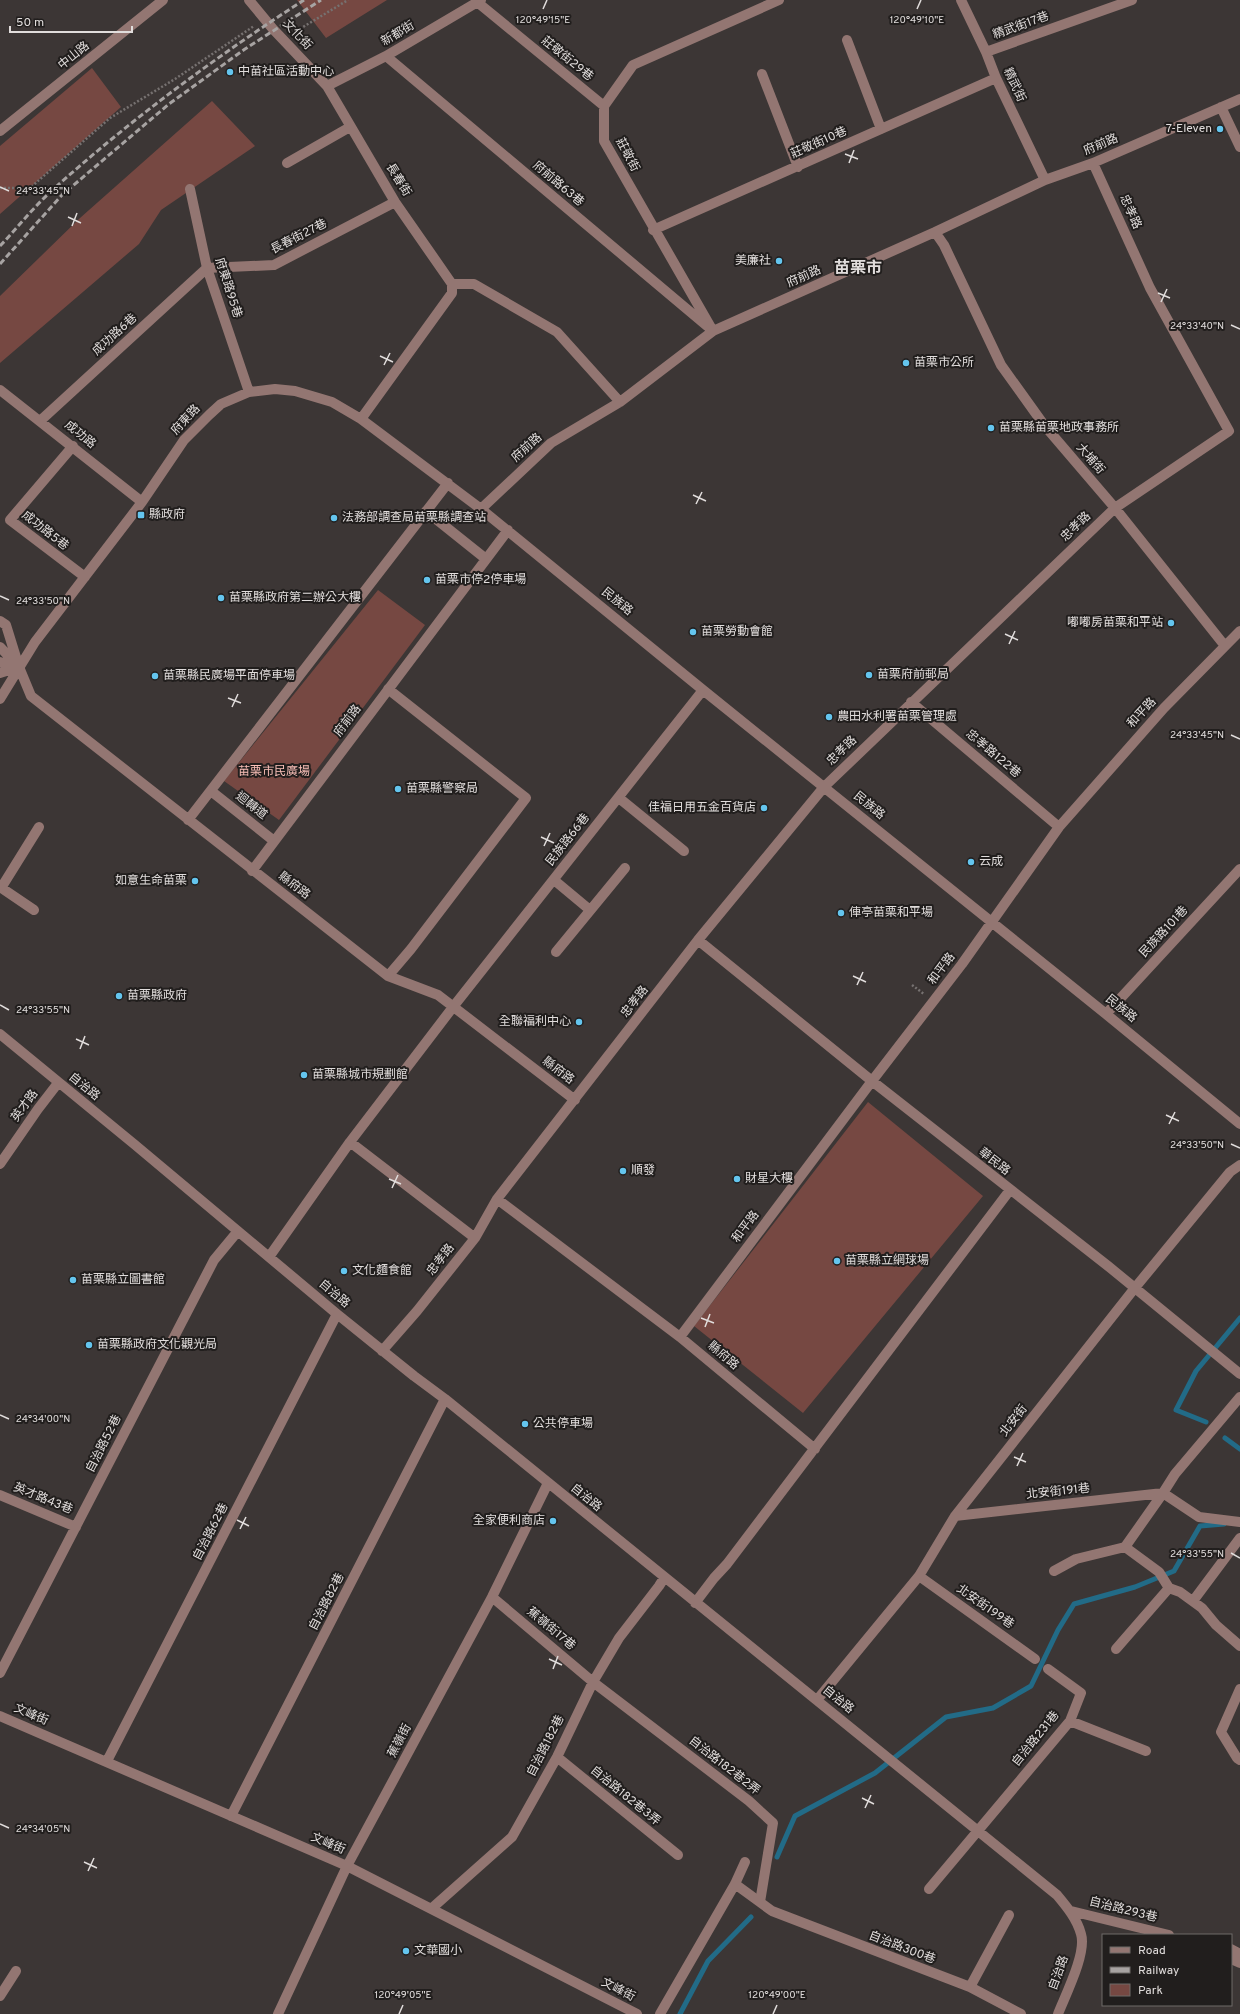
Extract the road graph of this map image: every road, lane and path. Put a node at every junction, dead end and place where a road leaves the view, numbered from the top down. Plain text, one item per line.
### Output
1 (163, 0) edge
2 (249, 0) edge
3 (348, 0) edge
4 (779, 0) edge
5 (961, 0) edge
6 (1132, 0) edge
7 (479, 1) edge
8 (256, 25) dead end
9 (293, 33) dead end
10 (847, 40) dead end
11 (986, 52) junction
12 (386, 56) junction
13 (762, 74) dead end
14 (996, 78) junction
15 (327, 86) junction
16 (1240, 99) edge
17 (604, 106) junction
18 (1221, 107) junction
19 (350, 127) junction
20 (1, 129) edge
21 (881, 129) junction
22 (1240, 147) edge
23 (287, 163) dead end
24 (1093, 163) junction
25 (798, 167) junction
26 (1045, 180) junction
27 (0, 188) edge
28 (190, 189) dead end
29 (395, 202) junction
30 (653, 230) junction
31 (935, 232) junction
32 (207, 268) junction
33 (452, 284) junction
34 (713, 331) junction
35 (0, 390) edge
36 (249, 392) junction
37 (620, 402) junction
38 (361, 419) junction
39 (40, 421) junction
40 (73, 446) junction
41 (448, 483) junction
42 (142, 502) junction
43 (481, 508) junction
44 (1115, 508) junction
45 (426, 511) junction
46 (508, 530) junction
47 (486, 559) junction
48 (85, 577) junction
49 (0, 621) edge
50 (1240, 631) edge
51 (1225, 646) junction
52 (0, 647) edge
53 (0, 656) edge
54 (0, 662) edge
55 (19, 667) junction
56 (0, 673) edge
57 (388, 689) junction
58 (704, 690) junction
59 (0, 699) edge
60 (911, 702) junction
61 (824, 787) junction
62 (211, 792) junction
63 (618, 798) junction
64 (188, 820) junction
65 (1059, 827) junction
66 (39, 828) dead end
67 (274, 841) junction
68 (684, 852) dead end
69 (625, 868) dead end
70 (1240, 869) edge
71 (252, 871) junction
72 (554, 880) junction
73 (0, 888) edge
74 (34, 910) dead end
75 (590, 910) junction
76 (992, 922) junction
77 (698, 940) junction
78 (556, 952) dead end
79 (388, 976) junction
80 (912, 985) dead end
81 (926, 996) dead end
82 (453, 1007) junction
83 (1106, 1014) junction
84 (0, 1034) edge
85 (872, 1081) junction
86 (58, 1083) junction
87 (575, 1100) junction
88 (1240, 1124) edge
89 (350, 1142) junction
90 (0, 1164) edge
91 (1240, 1165) edge
92 (1010, 1190) junction
93 (497, 1199) junction
94 (238, 1231) junction
95 (475, 1238) junction
96 (269, 1257) junction
97 (1134, 1288) junction
98 (337, 1314) junction
99 (680, 1337) junction
100 (382, 1351) junction
101 (1240, 1374) edge
102 (1240, 1397) edge
103 (445, 1399) junction
104 (815, 1449) junction
105 (548, 1483) junction
106 (1163, 1493) junction
107 (0, 1495) edge
108 (955, 1516) junction
109 (1240, 1522) edge
110 (76, 1526) junction
111 (1240, 1538) edge
112 (1125, 1547) junction
113 (1054, 1571) dead end
114 (919, 1576) junction
115 (664, 1578) junction
116 (1164, 1580) junction
117 (492, 1597) junction
118 (1193, 1601) junction
119 (695, 1603) junction
120 (1240, 1646) edge
121 (1116, 1649) dead end
122 (1035, 1659) dead end
123 (1048, 1669) dead end
124 (0, 1673) edge
125 (593, 1682) junction
126 (1240, 1689) edge
127 (817, 1700) junction
128 (0, 1716) edge
129 (1070, 1721) junction
130 (1146, 1751) dead end
131 (557, 1757) junction
132 (1240, 1760) edge
133 (107, 1761) junction
134 (231, 1816) junction
135 (978, 1829) junction
136 (678, 1855) dead end
137 (745, 1862) dead end
138 (347, 1866) junction
139 (735, 1884) junction
140 (929, 1889) dead end
141 (760, 1902) junction
142 (431, 1909) junction
143 (1071, 1911) junction
144 (1009, 1915) dead end
145 (1165, 1934) edge
146 (16, 1971) dead end
147 (970, 1987) junction
148 (0, 1996) edge
149 (278, 2014) edge
150 (637, 2014) edge
151 (660, 2014) edge
152 (1021, 2014) edge
153 (1058, 2014) edge

1 - 20 street, 中山路
2 - 15 street, 文化街
3 - 9 path
4 - 17 street
5 - 11 street, 精武街
6 - 11 street, 精武街17巷
7 - 12 street, 新都街
7 - 17 street, 莊敬街29巷
8 - 27 path
10 - 21 street
11 - 14 street, 精武街
12 - 15 street, 新都街
12 - 34 street, 府前路63巷
13 - 25 street
14 - 21 street, 莊敬街10巷
14 - 26 street, 精武街
15 - 19 street, 長春街
16 - 18 street, 府前路
17 - 30 street, 莊敬街
18 - 22 street
18 - 24 street, 府前路
19 - 23 street
19 - 29 street, 長春街
21 - 25 street, 莊敬街10巷
24 - 26 street, 府前路
24 - 44 street, 忠孝路
25 - 30 street, 莊敬街10巷
26 - 31 street, 府前路
28 - 32 street, 府東路95巷
29 - 32 street, 長春街27巷
29 - 33 street, 長春街
30 - 34 street, 莊敬街
31 - 34 street, 府前路
31 - 44 street, 大埔街
32 - 36 street, 府東路95巷
32 - 39 street, 成功路6巷
33 - 37 street
33 - 38 street
34 - 37 street, 府前路
35 - 39 street, 成功路
36 - 38 street, 府東路
36 - 42 street, 府東路
37 - 43 street, 府前路
38 - 41 street, 府東路
39 - 40 street, 成功路
40 - 42 street, 成功路
40 - 48 street, 成功路5巷
41 - 43 street, 府東路
41 - 45 street
42 - 48 street, 府東路
43 - 46 street, 民族路
44 - 51 street, 大埔街
44 - 60 street, 忠孝路
45 - 47 street
45 - 62 street
46 - 47 street, 府前路
46 - 58 street, 民族路
47 - 57 street, 府前路
48 - 55 street, 府東路
49 - 55 street, 縣府路
50 - 51 street, 和平路
51 - 65 street, 和平路
52 - 55 street
53 - 55 street
54 - 55 street
55 - 56 street
55 - 59 street, 府東路
55 - 64 street, 縣府路
57 - 67 street, 府前路
57 - 79 street
58 - 61 street, 民族路
58 - 63 street, 民族路66巷
60 - 61 street, 忠孝路
60 - 65 street, 忠孝路122巷
61 - 76 street, 民族路
61 - 77 street, 忠孝路
62 - 64 street
62 - 67 street, 迴轉道
63 - 68 street
63 - 72 street, 民族路66巷
64 - 71 street, 縣府路
65 - 76 street, 和平路
66 - 73 street
67 - 71 street, 府前路
69 - 75 street
70 - 83 street, 民族路101巷
71 - 79 street, 縣府路
72 - 75 street
72 - 82 street, 民族路66巷
73 - 74 street
75 - 78 street
76 - 83 street, 民族路
76 - 85 street, 和平路
77 - 85 street, 華民路
77 - 87 street, 忠孝路
79 - 82 street, 縣府路
80 - 81 path
82 - 87 street, 縣府路
82 - 89 street, 民族路66巷
83 - 88 street, 民族路
84 - 86 street, 自治路
85 - 92 street, 華民路
85 - 99 street, 和平路
86 - 90 street, 英才路
86 - 94 street, 自治路
87 - 93 street, 忠孝路
89 - 95 street
89 - 96 street, 民族路66巷
91 - 97 street, 北安街
92 - 97 street, 華民路
92 - 104 street
93 - 95 street, 忠孝路
93 - 99 street, 縣府路
94 - 96 street, 自治路
94 - 110 street, 自治路52巷
95 - 100 street, 忠孝路
96 - 98 street, 自治路
97 - 101 street, 華民路
97 - 108 street, 北安街
98 - 100 street, 自治路
98 - 133 street, 自治路62巷
99 - 104 street, 縣府路
100 - 103 street, 自治路
102 - 106 street
103 - 105 street, 自治路
103 - 134 street, 自治路82巷
104 - 119 street
105 - 115 street, 自治路
105 - 117 street, 蕉嶺街
106 - 108 street, 北安街191巷
106 - 109 street
106 - 112 street
107 - 110 street, 英才路43巷
108 - 114 street, 北安街
110 - 124 street, 自治路52巷
111 - 118 street
112 - 113 street
112 - 116 street
114 - 122 street, 北安街199巷
114 - 127 street, 北安街
115 - 119 street, 自治路
115 - 125 street, 自治路182巷
116 - 118 street
116 - 121 street
117 - 125 street, 蕉嶺街17巷
117 - 138 street, 蕉嶺街
118 - 120 street
119 - 127 street, 自治路
123 - 129 street, 自治路231巷
125 - 131 street, 自治路182巷
125 - 141 street, 自治路182巷2弄
126 - 132 street
127 - 135 street, 自治路
128 - 133 street, 文峰街
129 - 130 street
129 - 135 street, 自治路231巷
131 - 136 street, 自治路182巷3弄
131 - 142 street, 自治路182巷
133 - 134 street, 文峰街
134 - 138 street, 文峰街
135 - 140 street, 自治路231巷
135 - 143 street, 自治路
137 - 139 street
138 - 142 street, 文峰街
138 - 149 street, 蕉嶺街
139 - 141 street, 自治路300巷
139 - 151 street
141 - 147 street, 自治路300巷
142 - 150 street, 文峰街
143 - 145 street, 自治路293巷
143 - 153 street, 自治路
144 - 147 street
146 - 148 street
147 - 152 street, 自治路300巷

